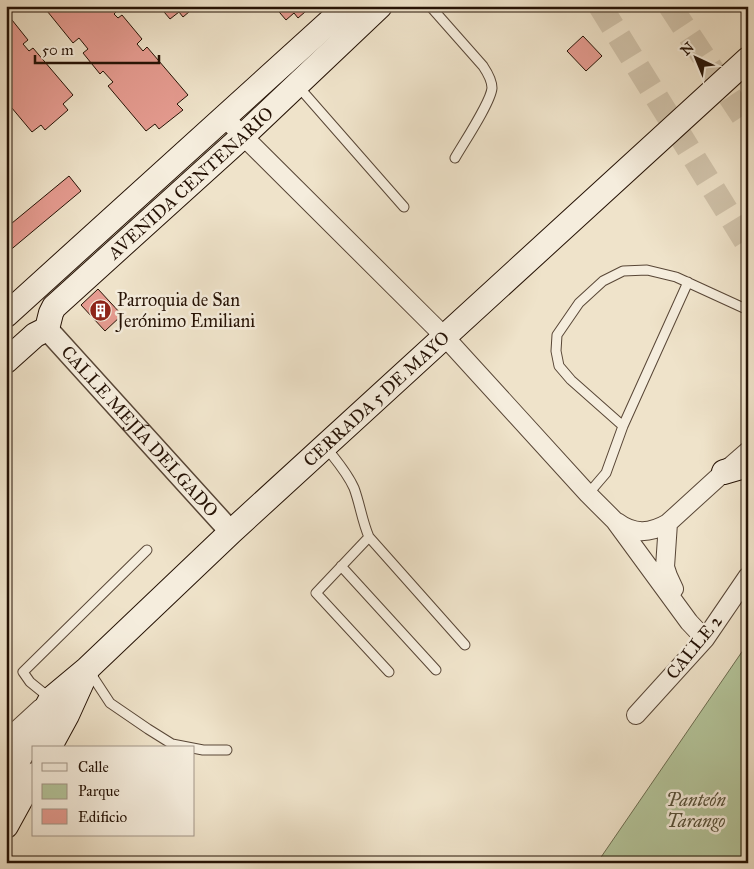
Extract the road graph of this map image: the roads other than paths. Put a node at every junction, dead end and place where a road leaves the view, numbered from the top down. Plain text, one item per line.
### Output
1 (347, 6) edge
2 (380, 6) edge
3 (430, 6) edge
4 (748, 60) edge
5 (297, 85) junction
6 (224, 117) junction
7 (243, 136) junction
8 (455, 158) dead end
9 (404, 207) dead end
10 (688, 282) junction
11 (748, 310) edge
12 (6, 315) edge
13 (46, 329) junction
14 (444, 336) junction
15 (6, 361) edge
16 (623, 426) junction
17 (325, 446) junction
18 (748, 451) edge
19 (748, 464) edge
20 (724, 472) junction
21 (588, 494) junction
22 (615, 521) junction
23 (668, 523) junction
24 (231, 532) junction
25 (369, 537) junction
26 (147, 550) dead end
27 (341, 566) junction
28 (748, 576) edge
29 (689, 622) junction
30 (705, 639) junction
31 (466, 645) dead end
32 (87, 669) junction
33 (436, 670) dead end
34 (389, 672) dead end
35 (51, 699) junction
36 (636, 715) dead end
37 (6, 740) edge
38 (50, 746) edge
39 (182, 746) edge
40 (195, 748) edge
41 (227, 750) dead end
42 (32, 779) edge
43 (6, 784) edge
44 (6, 826) edge

1 - 6 main road, AVENIDA CENTENARIO
2 - 5 main road, AVENIDA CENTENARIO
3 - 8 lane
4 - 14 main road, CERRADA 5 DE MAYO
5 - 7 main road, AVENIDA CENTENARIO
5 - 9 lane
6 - 7 street
6 - 12 main road, AVENIDA CENTENARIO
7 - 13 main road, AVENIDA CENTENARIO
7 - 14 street
10 - 11 lane
10 - 16 lane
10 - 16 lane
13 - 15 main road
13 - 24 street, CALLE MEJÍA DELGADO
14 - 17 main road, CERRADA 5 DE MAYO
14 - 21 street
16 - 21 lane
17 - 24 main road, CERRADA 5 DE MAYO
17 - 25 lane
18 - 20 street
19 - 20 main road
20 - 23 street
21 - 22 street
22 - 23 street
22 - 29 street
23 - 29 street
24 - 32 main road, CERRADA 5 DE MAYO
25 - 27 lane
25 - 31 lane
26 - 35 lane
27 - 33 lane
27 - 34 lane
28 - 30 street, CALLE 2
29 - 30 street
30 - 36 street, CALLE 2
32 - 35 main road, CERRADA 5 DE MAYO
32 - 38 main road
32 - 39 lane
35 - 37 street, CERRADA 5 DE MAYO
35 - 43 main road
40 - 41 lane
42 - 44 main road

